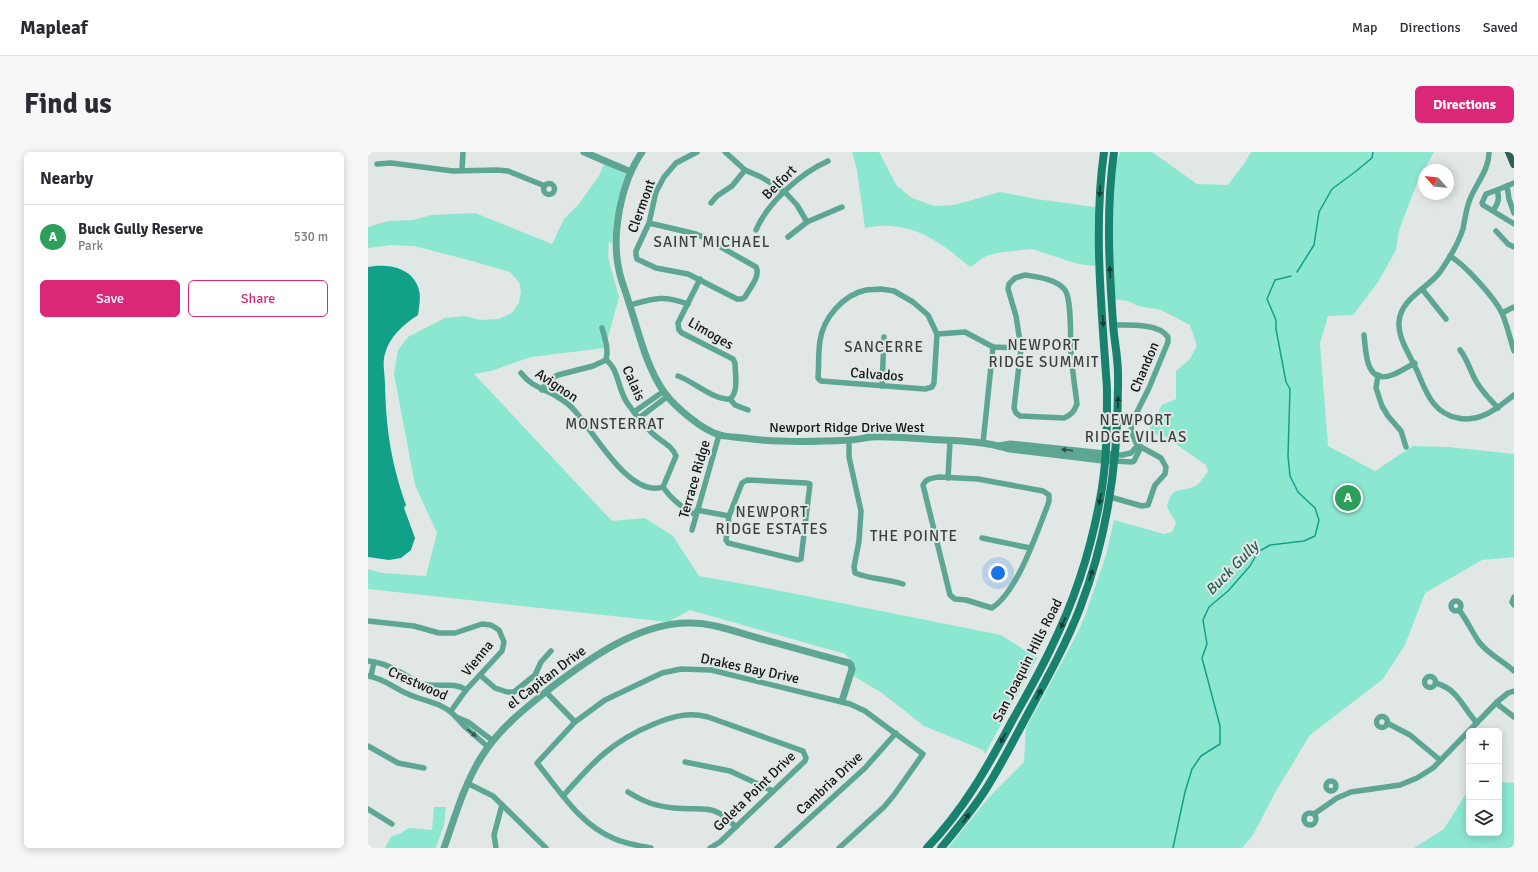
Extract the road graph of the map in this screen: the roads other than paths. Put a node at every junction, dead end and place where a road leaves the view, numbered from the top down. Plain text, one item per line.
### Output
1 (463, 152) edge
2 (584, 152) edge
3 (642, 152) edge
4 (697, 152) edge
5 (725, 152) edge
6 (1104, 152) edge
7 (1114, 152) edge
8 (1489, 152) edge
9 (1509, 152) edge
10 (828, 161) dead end
11 (377, 164) dead end
12 (1514, 164) edge
13 (462, 170) junction
14 (745, 170) junction
15 (631, 172) junction
16 (1514, 183) edge
17 (545, 186) dead end
18 (1507, 186) junction
19 (1497, 190) junction
20 (784, 191) junction
21 (711, 203) dead end
22 (842, 207) dead end
23 (1494, 211) junction
24 (1514, 213) edge
25 (808, 222) junction
26 (649, 223) junction
27 (1514, 224) edge
28 (756, 230) dead end
29 (1496, 231) dead end
30 (788, 237) dead end
31 (1514, 247) edge
32 (1450, 256) junction
33 (700, 279) junction
34 (1422, 289) junction
35 (688, 304) junction
36 (630, 305) junction
37 (1514, 307) edge
38 (1502, 313) junction
39 (1446, 318) dead end
40 (1113, 325) junction
41 (602, 328) dead end
42 (937, 334) junction
43 (1364, 334) dead end
44 (884, 337) dead end
45 (993, 347) junction
46 (1021, 348) junction
47 (1460, 350) dead end
48 (1514, 351) edge
49 (606, 360) junction
50 (1414, 363) junction
51 (521, 373) dead end
52 (1378, 375) junction
53 (678, 376) dead end
54 (882, 386) junction
55 (542, 390) junction
56 (666, 394) junction
57 (1514, 395) edge
58 (730, 399) junction
59 (646, 403) junction
60 (1498, 408) junction
61 (650, 409) junction
62 (748, 410) dead end
63 (634, 412) junction
64 (639, 418) junction
65 (719, 435) junction
66 (849, 440) junction
67 (950, 441) junction
68 (983, 443) junction
69 (1140, 446) junction
70 (1406, 447) dead end
71 (1105, 457) junction
72 (1114, 458) junction
73 (948, 478) junction
74 (664, 485) junction
75 (1110, 497) junction
76 (696, 512) junction
77 (729, 516) junction
78 (692, 530) dead end
79 (982, 538) dead end
80 (1030, 548) junction
81 (903, 584) dead end
82 (1514, 597) edge
83 (1514, 605) edge
84 (1459, 610) dead end
85 (368, 621) edge
86 (551, 651) dead end
87 (371, 661) edge
88 (1514, 671) edge
89 (480, 675) junction
90 (369, 676) edge
91 (1436, 683) dead end
92 (466, 690) junction
93 (1514, 691) edge
94 (546, 692) junction
95 (842, 701) junction
96 (1496, 703) junction
97 (451, 711) junction
98 (456, 717) junction
99 (1514, 718) edge
100 (575, 722) junction
101 (1387, 723) dead end
102 (1477, 723) junction
103 (896, 733) junction
104 (493, 741) junction
105 (368, 746) edge
106 (488, 747) junction
107 (1440, 760) junction
108 (685, 762) dead end
109 (424, 768) dead end
110 (467, 783) junction
111 (1333, 790) dead end
112 (628, 792) dead end
113 (773, 792) junction
114 (563, 796) junction
115 (1337, 798) junction
116 (502, 804) junction
117 (368, 809) edge
118 (1314, 814) dead end
119 (392, 824) dead end
120 (736, 826) junction
121 (444, 848) edge
122 (496, 848) edge
123 (546, 848) edge
124 (651, 848) edge
125 (710, 848) edge
126 (777, 848) edge
127 (839, 848) edge
128 (927, 848) edge
129 (941, 848) edge

1 - 13 street
2 - 15 street
3 - 15 street
4 - 26 street, Clermont
5 - 14 street
6 -> 71 main road, San Joaquin Hills Road
40 -> 7 main road, San Joaquin Hills Road
8 - 32 street
9 - 12 main road
10 - 20 street, Belfort
11 - 13 street
13 - 17 street
14 - 20 street
14 - 21 street
15 - 36 street
16 - 18 street
18 - 19 street
18 - 24 street
19 - 23 street
19 - 23 street
20 - 25 street
20 - 28 street, Belfort
22 - 25 street
23 - 27 street
25 - 30 street
26 - 33 street, Clermont
26 - 33 street
29 - 31 street
32 - 34 street
32 - 38 street
33 - 35 street
34 - 39 street
34 - 50 street
35 - 36 street
35 - 58 street, Limoges
36 - 56 street
37 - 38 street
38 - 48 street
40 - 69 street, Chandon
72 -> 40 main road, San Joaquin Hills Road
41 - 49 street
42 - 45 street
42 - 54 street, Calvados
42 - 54 street, Calvados
43 - 52 street
44 - 54 street
45 - 46 street
45 - 68 street
46 - 46 street
47 - 60 street
49 - 55 street
49 - 63 street, Calais
50 - 52 street
50 - 60 street
51 - 55 street, Avignon
52 - 70 street
53 - 58 street
55 - 74 street, Avignon
56 - 59 street
56 - 61 street
56 - 65 street
57 - 60 street
58 - 62 street
59 - 61 street
59 - 63 street
61 - 64 street
63 - 64 street, Calais
64 - 74 street, Calais
65 - 66 street, Newport Ridge Drive West
65 - 76 street, Terrace Ridge
66 - 67 street, Newport Ridge Drive West
66 - 81 street
67 - 68 street, Newport Ridge Drive West
67 - 73 street
68 - 71 street, Newport Ridge Drive West
69 - 72 street
69 - 75 street
71 - 72 street, Newport Ridge Drive West
71 -> 128 main road, San Joaquin Hills Road
72 - 75 main road, San Joaquin Hills Road
73 - 80 street
73 - 80 street
74 - 76 street
129 -> 75 main road, San Joaquin Hills Road
76 - 77 street
76 - 78 street, Terrace Ridge
77 - 77 street
79 - 80 street
82 - 83 street
84 - 88 street
85 - 89 street, Vienna
86 - 89 street
87 - 90 street
87 - 92 street
89 - 92 street, Vienna
90 - 97 street, Crestwood
91 - 102 street
92 - 97 street, Vienna
93 - 96 street
94 - 95 street, el Capitan Drive
94 - 100 street
94 - 104 street, el Capitan Drive
95 - 100 street, Drakes Bay Drive
95 - 103 street, Drakes Bay Drive
96 - 99 street
96 - 102 street
97 - 98 street, Crestwood
98 - 104 street, Crestwood
98 -> 106 street, Crestwood
100 - 114 street, Drakes Bay Drive
101 - 107 street
102 - 107 street
103 - 126 street, Cambria Drive
103 - 127 street, Drakes Bay Drive
104 - 106 street, el Capitan Drive
105 - 109 street
106 - 110 street, el Capitan Drive
107 - 115 street
108 - 113 street
110 - 116 street
110 - 121 street, el Capitan Drive
111 - 115 street
112 - 120 street
113 - 114 street, Goleta Point Drive
113 - 120 street, Goleta Point Drive
114 - 124 street
115 - 118 street
116 - 122 street
116 - 123 street
117 - 119 street
120 - 125 street, Goleta Point Drive

